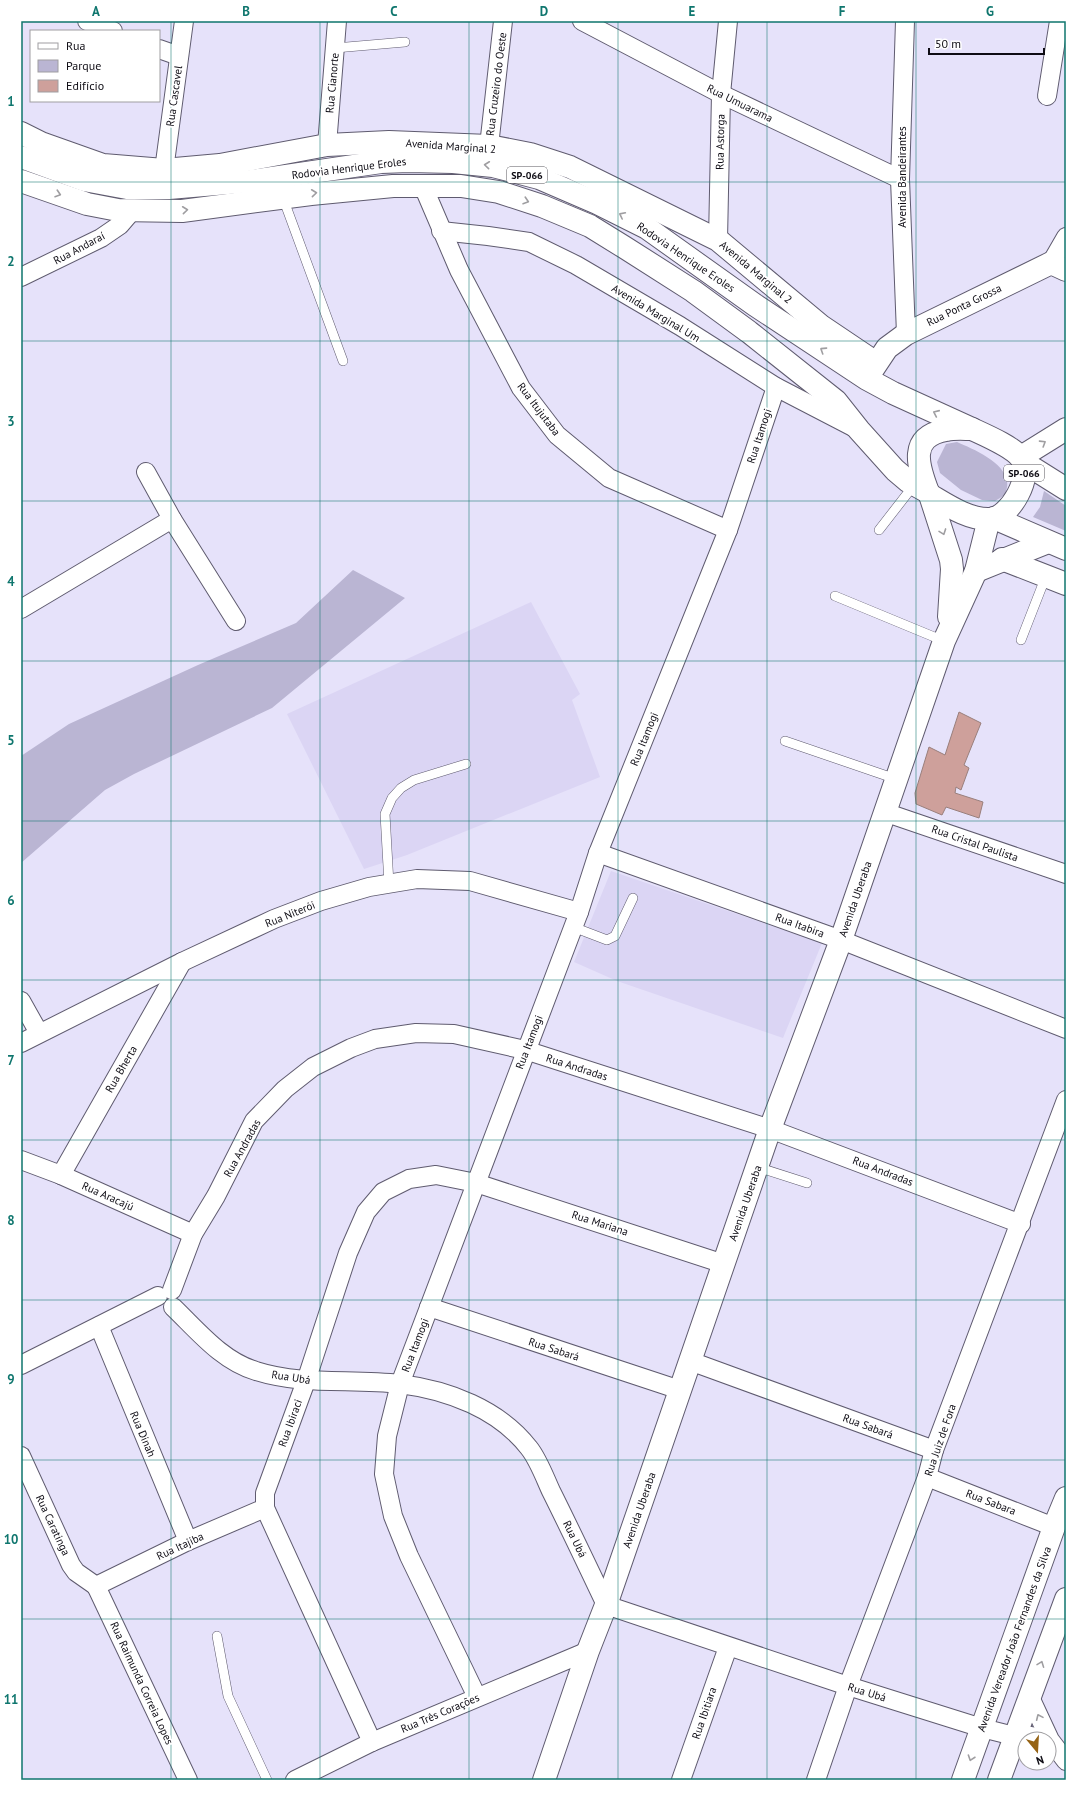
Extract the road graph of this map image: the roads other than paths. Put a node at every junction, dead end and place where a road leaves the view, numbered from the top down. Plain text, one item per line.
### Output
1 (86, 21) edge
2 (184, 21) edge
3 (337, 21) edge
4 (503, 21) edge
5 (582, 21) edge
6 (728, 21) edge
7 (905, 21) edge
8 (1059, 21) edge
9 (110, 30) edge
10 (405, 42) dead end
11 (335, 48) junction
12 (160, 49) edge
13 (179, 56) junction
14 (721, 94) junction
15 (1047, 96) dead end
16 (21, 133) edge
17 (327, 146) junction
18 (489, 146) junction
19 (21, 157) edge
20 (164, 170) junction
21 (900, 179) junction
22 (21, 181) edge
23 (423, 186) junction
24 (283, 198) junction
25 (132, 211) junction
26 (441, 231) junction
27 (1066, 237) edge
28 (718, 240) junction
29 (1058, 266) edge
30 (21, 278) edge
31 (906, 334) junction
32 (343, 360) dead end
33 (871, 371) junction
34 (776, 387) junction
35 (972, 429) junction
36 (1066, 429) edge
37 (858, 430) junction
38 (1022, 460) junction
39 (146, 472) dead end
40 (1066, 489) edge
41 (924, 491) junction
42 (992, 518) junction
43 (172, 519) junction
44 (728, 530) junction
45 (879, 530) dead end
46 (1057, 545) edge
47 (1002, 559) junction
48 (976, 571) junction
49 (1046, 576) junction
50 (1066, 584) edge
51 (835, 596) dead end
52 (21, 608) edge
53 (236, 622) dead end
54 (946, 635) junction
55 (1021, 640) dead end
56 (785, 741) dead end
57 (466, 764) dead end
58 (896, 779) junction
59 (884, 812) junction
60 (598, 853) junction
61 (1066, 874) edge
62 (389, 884) junction
63 (633, 898) dead end
64 (576, 919) junction
65 (841, 940) junction
66 (182, 962) junction
67 (21, 1001) edge
68 (1066, 1029) edge
69 (40, 1033) junction
70 (21, 1042) edge
71 (525, 1050) junction
72 (1066, 1100) edge
73 (770, 1129) junction
74 (21, 1160) edge
75 (757, 1167) junction
76 (61, 1175) junction
77 (476, 1183) junction
78 (807, 1183) dead end
79 (1021, 1224) junction
80 (193, 1234) junction
81 (724, 1264) junction
82 (168, 1297) junction
83 (429, 1308) junction
84 (99, 1326) junction
85 (690, 1361) junction
86 (21, 1365) edge
87 (306, 1381) junction
88 (400, 1384) junction
89 (680, 1390) junction
90 (934, 1450) junction
91 (21, 1456) edge
92 (927, 1477) junction
93 (1066, 1498) edge
94 (265, 1508) junction
95 (1054, 1527) junction
96 (188, 1541) junction
97 (96, 1586) junction
98 (1030, 1594) junction
99 (1064, 1603) edge
100 (606, 1605) junction
101 (217, 1636) dead end
102 (728, 1647) junction
103 (588, 1651) junction
104 (848, 1686) junction
105 (1029, 1695) junction
106 (477, 1697) junction
107 (982, 1728) junction
108 (1044, 1731) edge
109 (1014, 1736) junction
110 (1017, 1736) edge
111 (372, 1742) junction
112 (1057, 1750) edge
113 (1066, 1761) edge
114 (188, 1780) edge
115 (267, 1780) edge
116 (295, 1780) edge
117 (544, 1780) edge
118 (681, 1780) edge
119 (816, 1780) edge
120 (963, 1780) edge
121 (999, 1780) edge

1 - 9 street
2 - 13 street, Rua Cascavel
3 - 11 street, Rua Cianorte
4 - 18 street, Rua Cruzeiro do Oeste
5 - 14 street, Rua Umuarama
6 - 14 street, Rua Astorga
7 - 21 street, Avenida Bandeirantes
8 - 15 street
10 - 11 lane
11 - 17 street, Rua Cianorte
12 - 13 street
13 - 20 street, Rua Cascavel
14 - 21 street, Rua Umuarama
14 - 28 street, Rua Astorga
16 - 20 main road, Avenida Marginal 2
17 - 18 main road, Avenida Marginal 2
17 - 20 main road, Avenida Marginal 2
18 - 28 main road, Avenida Marginal 2
33 -> 19 main road, Rodovia Henrique Eroles / SP-066
21 - 31 street, Avenida Bandeirantes
22 -> 25 main road, Rodovia Henrique Eroles / SP-066
24 -> 23 main road, Rodovia Henrique Eroles / SP-066
23 - 26 street, Rua Itujutaba
23 -> 37 main road, Rodovia Henrique Eroles / SP-066
25 -> 24 main road, Rodovia Henrique Eroles / SP-066
24 - 32 lane
25 - 30 street, Rua Andaraí
26 - 34 street, Avenida Marginal Um
26 - 44 street, Rua Itujutaba
27 - 29 street, Rua Ponta Grossa
28 - 33 main road, Avenida Marginal 2
29 - 31 main road, Rua Ponta Grossa
31 - 33 main road, Rua Ponta Grossa
35 -> 33 main road, Rodovia Henrique Eroles / SP-066
34 - 37 street, Avenida Marginal Um
34 - 44 street, Rua Itamogi
35 - 38 main road, SP-066
35 - 41 main road, SP-066
38 -> 36 main road
37 - 41 main road, Rodovia Henrique Eroles / SP-066
38 - 40 main road, SP-066
38 - 42 main road, SP-066
39 - 43 street
41 - 42 main road, SP-066
41 - 45 lane
41 -> 54 main road, Avenida Uberaba
42 - 46 main road, SP-066
42 - 48 main road, Avenida Uberaba
43 - 52 street
43 - 53 street
44 - 60 street, Rua Itamogi
46 - 47 main road
47 - 48 main road
47 - 49 main road
48 - 54 main road, Avenida Uberaba
49 - 50 main road
49 - 55 lane
51 - 54 lane
54 - 58 main road, Avenida Uberaba
56 - 58 lane
57 - 62 lane
58 - 59 main road, Avenida Uberaba
59 - 61 street, Rua Cristal Paulista
59 - 65 main road, Avenida Uberaba
60 - 64 street, Rua Itamogi
60 - 65 street, Rua Itabira
62 - 64 street, Rua Niterói
62 - 66 street, Rua Niterói
63 - 64 lane
64 - 71 street, Rua Itamogi
65 - 68 street, Rua Itabira
65 - 73 main road, Avenida Uberaba
66 - 69 street, Rua Niterói
66 - 76 street, Rua Bherta
67 - 69 street
69 - 70 street, Rua Niterói
71 - 73 street, Rua Andradas
71 - 77 street, Rua Itamogi
71 - 80 street, Rua Andradas
72 - 79 street, Rua Juiz de Fora
73 - 75 main road, Avenida Uberaba
73 - 79 street, Rua Andradas
74 - 76 street, Rua Aracajú
75 - 78 lane
75 - 81 main road, Avenida Uberaba
76 - 80 street, Rua Aracajú
77 - 81 street, Rua Mariana
77 - 83 street, Rua Itamogi
77 - 87 street, Rua Ibiraci
79 - 90 street, Rua Juiz de Fora
80 - 82 street, Rua Andradas
81 - 85 main road, Avenida Uberaba
82 - 84 street
82 - 87 street, Rua Ubá
83 - 88 street, Rua Itamogi
83 - 89 street, Rua Sabará
84 - 86 street
84 - 96 street, Rua Dinah
85 - 89 main road, Avenida Uberaba
85 - 90 street, Rua Sabará
87 - 88 street, Rua Ubá
87 - 94 street, Rua Ibiraci
88 - 100 street, Rua Ubá
88 - 106 street, Rua Itamogi
89 - 100 main road, Avenida Uberaba
90 - 92 street, Rua Juiz de Fora
91 - 97 street, Rua Caratinga
92 - 95 street, Rua Sabara
92 - 104 street, Rua Juiz de Fora
93 - 95 main road, Avenida Vereador João Fernandes da Silva
94 - 96 street, Rua Itajiba
94 - 111 street, Rua Ibiraci
95 - 98 main road, Avenida Vereador João Fernandes da Silva
96 - 97 street, Rua Itajiba
97 - 114 street, Rua Raimunda Correia Lopes
98 - 99 main road
98 - 107 main road, Avenida Vereador João Fernandes da Silva
105 -> 99 main road
100 - 102 street, Rua Ubá
100 - 103 main road, Avenida Uberaba
101 - 115 lane
102 - 104 street, Rua Ubá
102 - 118 street, Rua Ibitiara
103 - 106 street, Rua Três Corações
103 - 117 main road, Avenida Uberaba
104 - 107 street, Rua Ubá
104 - 119 street, Rua Juiz de Fora
108 -> 105 street
105 - 109 main road
106 - 111 street, Rua Três Corações
107 - 109 street, Rua Ubá
107 -> 120 main road, Avenida Vereador João Fernandes da Silva
109 - 110 street, Rua Ubá
109 - 121 main road
111 - 116 street, Rua Três Corações
112 - 113 street

